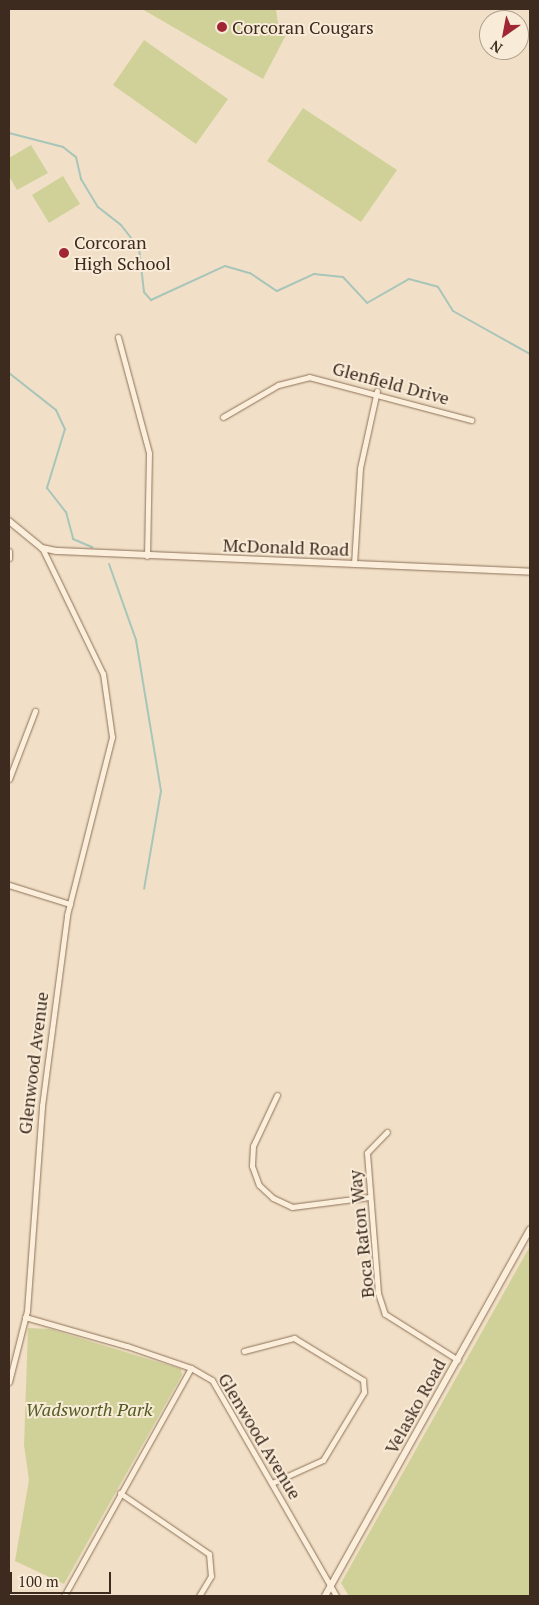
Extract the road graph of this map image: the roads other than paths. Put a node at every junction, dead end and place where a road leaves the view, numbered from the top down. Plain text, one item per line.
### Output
1 (118, 337) dead end
2 (377, 391) junction
3 (223, 417) dead end
4 (471, 420) dead end
5 (9, 521) edge
6 (42, 548) junction
7 (9, 551) edge
8 (147, 556) junction
9 (9, 558) edge
10 (354, 564) junction
11 (530, 572) edge
12 (35, 711) dead end
13 (9, 778) edge
14 (9, 885) edge
15 (70, 904) junction
16 (277, 1095) dead end
17 (387, 1132) dead end
18 (369, 1198) junction
19 (530, 1229) edge
20 (25, 1317) junction
21 (244, 1351) dead end
22 (458, 1360) junction
23 (191, 1368) junction
24 (9, 1382) edge
25 (272, 1483) junction
26 (120, 1493) junction
27 (330, 1586) junction
28 (64, 1596) edge
29 (199, 1596) edge
30 (325, 1596) edge
31 (336, 1596) edge

1 - 8 street
2 - 3 street, Glenfield Drive
2 - 4 street, Glenfield Drive
2 - 10 street
5 - 6 street, Glenwood Avenue
6 - 8 street, McDonald Road
6 - 15 street, Glenwood Avenue
7 - 9 street
8 - 10 street, McDonald Road
10 - 11 street, McDonald Road
12 - 13 street
14 - 15 street
15 - 20 street, Glenwood Avenue
16 - 18 street
17 - 18 street, Boca Raton Way
18 - 22 street, Boca Raton Way
19 - 22 street, Velasko Road
20 - 23 street, Glenwood Avenue
20 - 24 street
21 - 25 street
22 - 27 street, Velasko Road
23 - 25 street, Glenwood Avenue
23 - 26 street
25 - 27 street, Glenwood Avenue
26 - 28 street
26 - 29 street
27 - 30 street, Velasko Road
27 - 31 street, Glenwood Avenue

